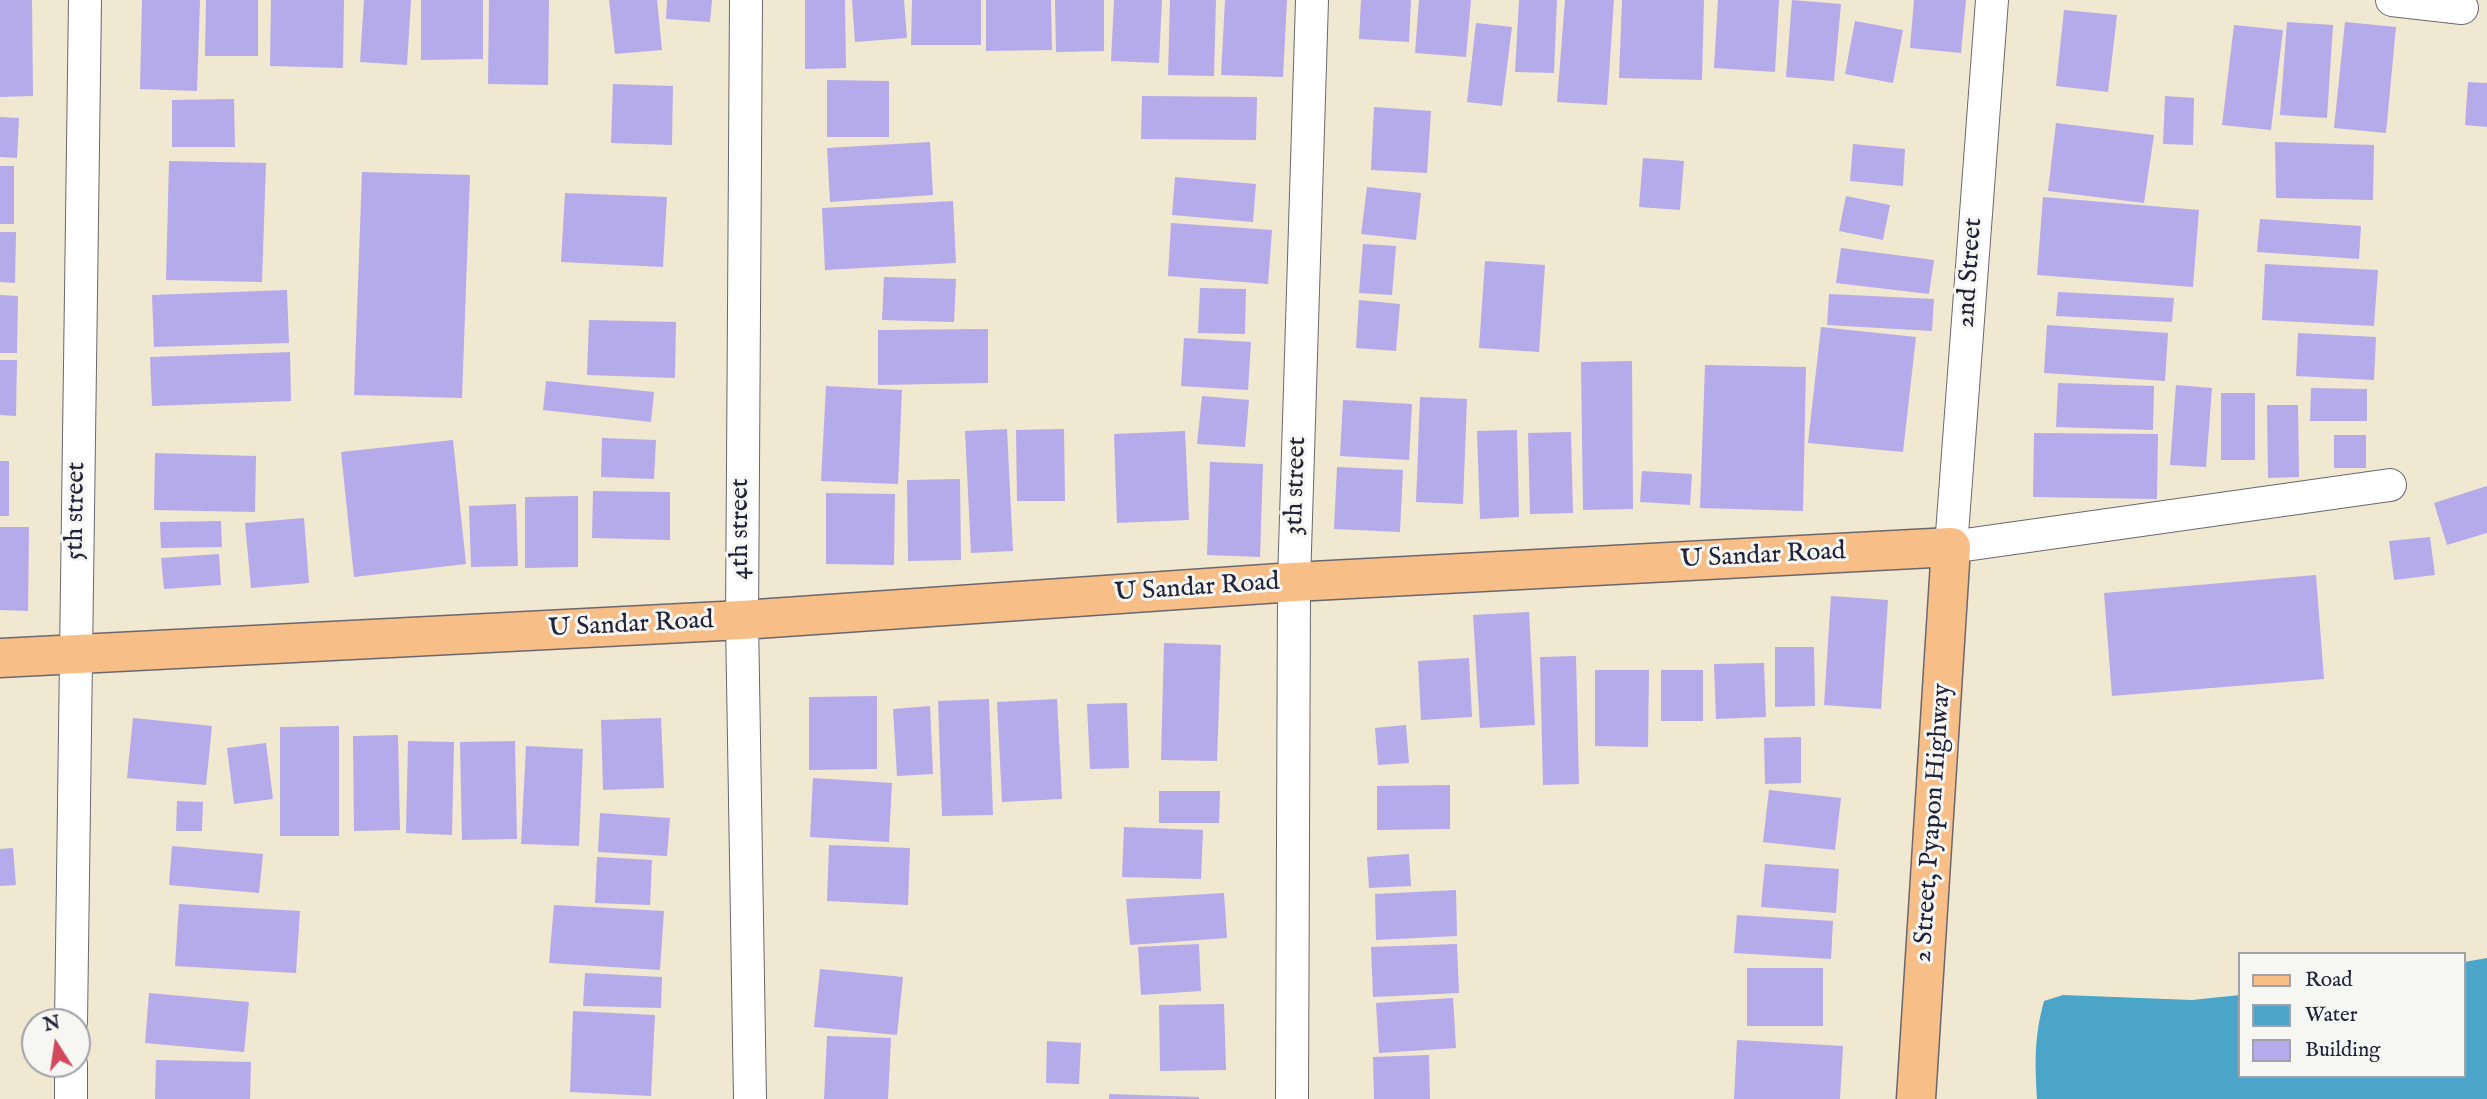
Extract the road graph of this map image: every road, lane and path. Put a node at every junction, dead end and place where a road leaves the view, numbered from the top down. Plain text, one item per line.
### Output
1 (85, 0) edge
2 (746, 0) edge
3 (1312, 0) edge
4 (1992, 0) edge
5 (2392, 0) edge
6 (2462, 8) dead end
7 (2390, 485) dead end
8 (1951, 547) junction
9 (1294, 582) junction
10 (742, 620) junction
11 (75, 657) junction
12 (0, 658) edge
13 (71, 1008) edge
14 (71, 1078) edge
15 (71, 1099) edge
16 (750, 1099) edge
17 (1292, 1099) edge
18 (1916, 1099) edge

1 - 11 street, 5th street
2 - 10 street, 4th street
3 - 9 street, 3th street
4 - 8 street, 2nd Street
5 - 6 street
7 - 8 street, U Sandar Road
8 - 9 main road, U Sandar Road
8 - 18 main road, 2 Street, Pyapon Highway
9 - 10 main road, U Sandar Road
9 - 17 street, 3th street
10 - 11 main road, U Sandar Road
10 - 16 street, 4th street
11 - 12 main road, U Sandar Road
11 - 13 street, 5th street
14 - 15 street

